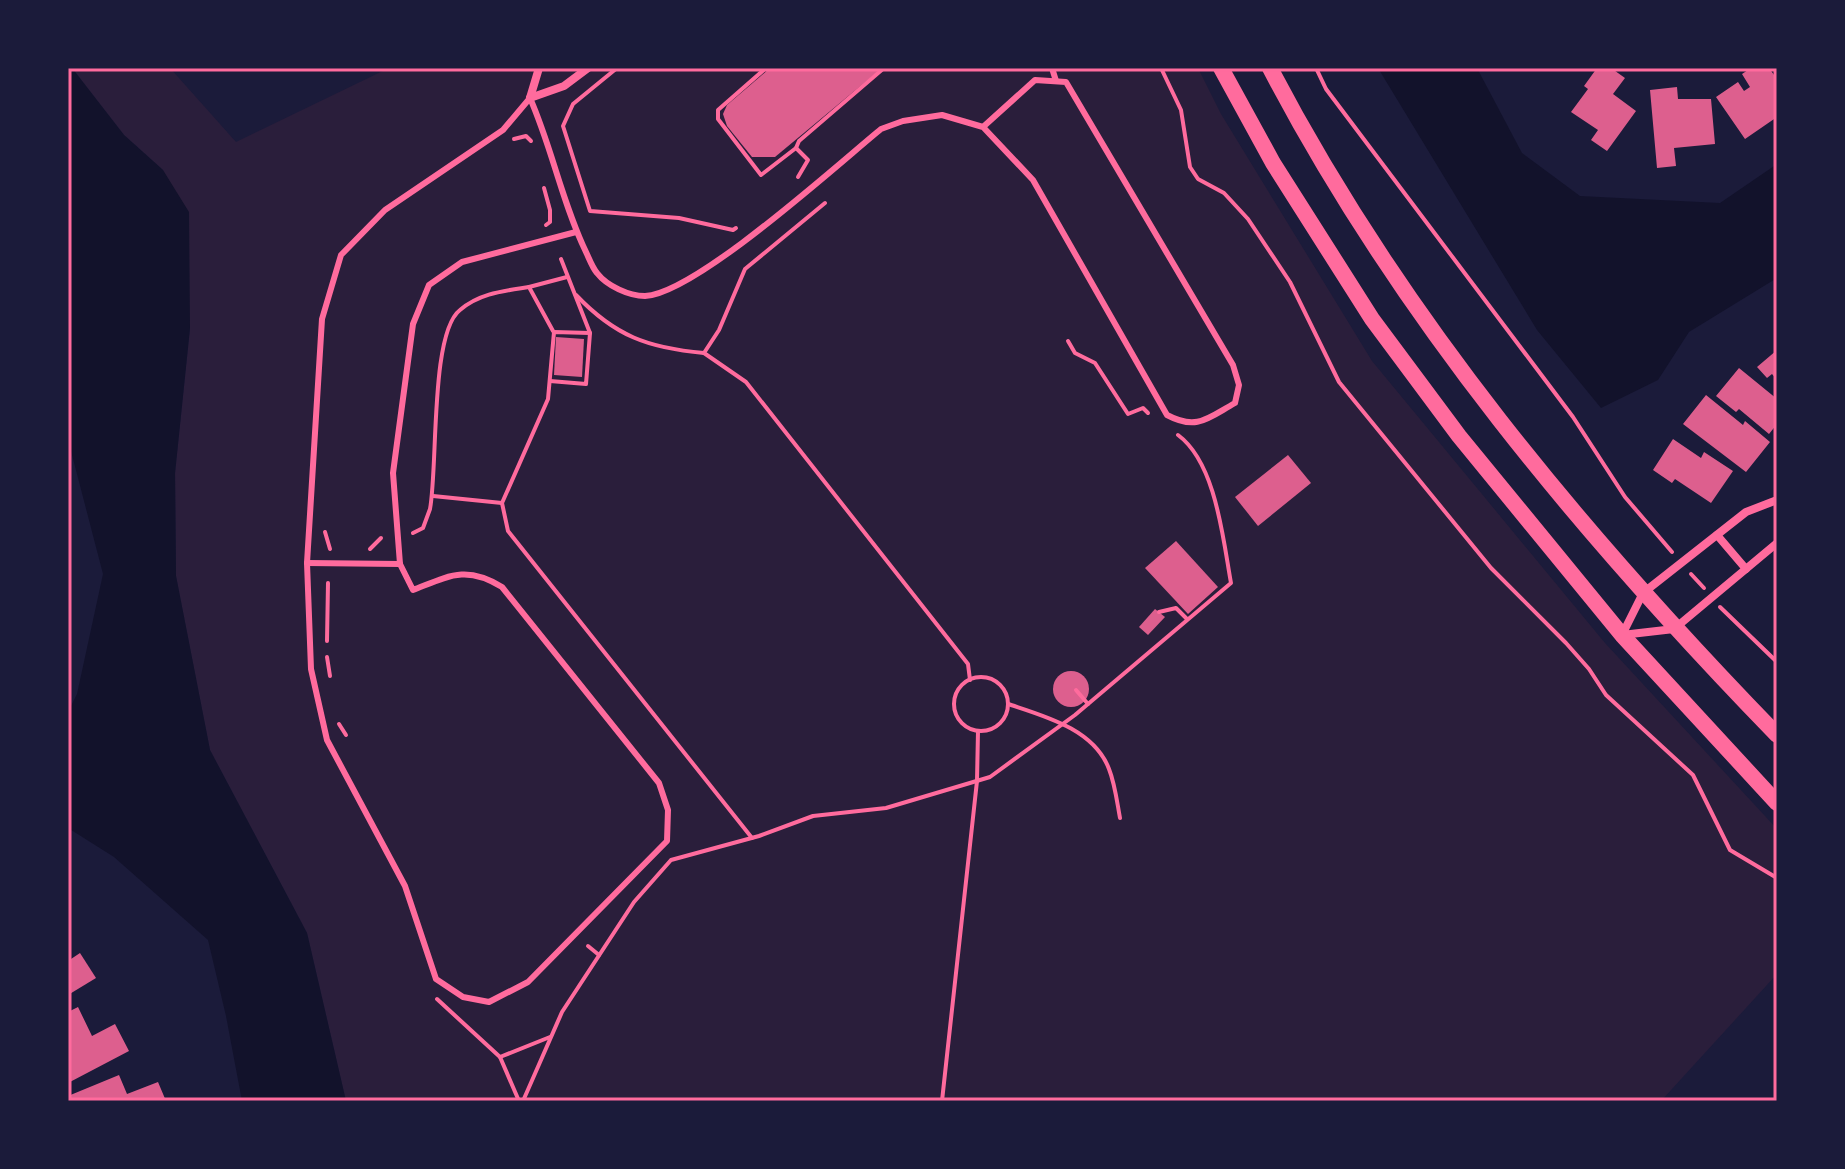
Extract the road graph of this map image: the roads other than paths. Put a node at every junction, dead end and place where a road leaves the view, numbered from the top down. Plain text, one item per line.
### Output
1 (539, 68) edge
2 (588, 68) edge
3 (1052, 68) edge
4 (1221, 68) edge
5 (1270, 68) edge
6 (1056, 81) junction
7 (530, 98) junction
8 (983, 127) junction
9 (576, 232) junction
10 (1777, 500) edge
11 (1717, 535) junction
12 (1777, 543) edge
13 (307, 563) junction
14 (400, 564) junction
15 (1746, 569) junction
16 (1643, 593) junction
17 (1674, 629) junction
18 (1622, 635) junction
19 (1777, 735) edge
20 (1777, 803) edge

1 - 7 street
2 - 7 street
3 - 6 lane
4 - 18 main road
5 - 16 main road
6 - 8 lane
6 - 8 lane
7 - 9 lane
7 - 13 lane
8 - 9 lane
9 - 14 lane
10 - 11 street
11 - 15 street
11 - 16 street
12 - 15 street
13 - 14 lane
13 - 14 lane
15 - 17 street
16 - 17 main road
16 - 18 street
17 - 18 street
17 - 19 main road
18 - 20 main road

